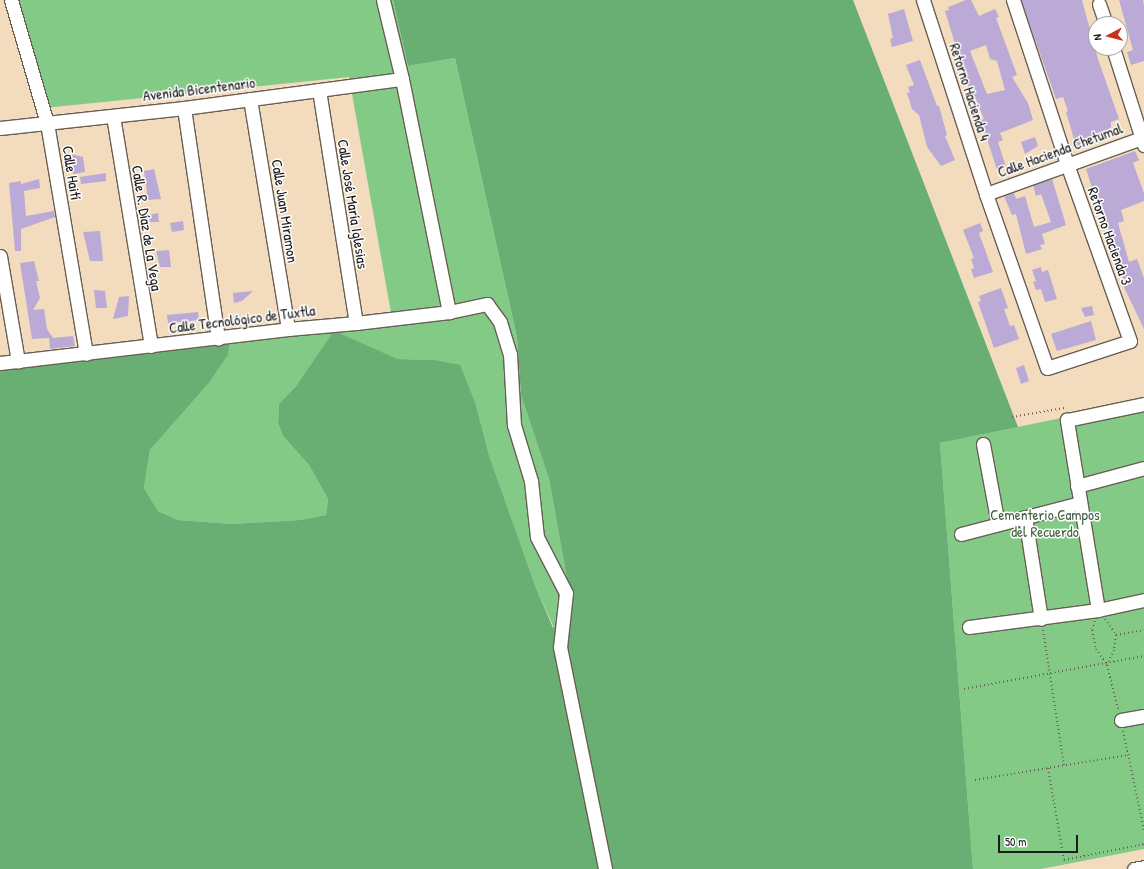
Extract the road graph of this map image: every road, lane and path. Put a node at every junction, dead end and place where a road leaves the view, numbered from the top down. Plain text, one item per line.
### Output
1 (11, 0) edge
2 (383, 0) edge
3 (923, 0) edge
4 (1012, 0) edge
5 (1099, 4) dead end
6 (1103, 16) edge
7 (1116, 56) edge
8 (402, 79) junction
9 (319, 90) junction
10 (250, 99) junction
11 (184, 108) junction
12 (113, 116) junction
13 (47, 123) junction
14 (0, 128) edge
15 (1143, 140) edge
16 (1067, 164) junction
17 (986, 194) junction
18 (0, 256) edge
19 (449, 312) junction
20 (356, 324) junction
21 (288, 329) junction
22 (218, 339) junction
23 (151, 346) junction
24 (86, 354) junction
25 (18, 361) junction
26 (0, 364) edge
27 (1144, 404) edge
28 (983, 444) dead end
29 (1144, 468) edge
30 (1077, 486) junction
31 (1080, 503) junction
32 (1025, 518) junction
33 (998, 524) junction
34 (961, 534) dead end
35 (1144, 600) edge
36 (1098, 610) junction
37 (1041, 619) junction
38 (969, 627) dead end
39 (1144, 630) edge
40 (1116, 635) junction
41 (1144, 656) edge
42 (1107, 665) junction
43 (1052, 672) junction
44 (964, 689) dead end
45 (1144, 716) edge
46 (1121, 720) junction
47 (1128, 755) junction
48 (1064, 765) junction
49 (1048, 768) junction
50 (975, 780) dead end
51 (1144, 830) edge
52 (1144, 844) edge
53 (605, 869) edge

1 - 13 street, Calle Haití
2 - 8 street
3 - 17 street, Retorno Hacienda 4
4 - 16 street
5 - 6 street
7 - 15 street
8 - 9 street, Avenida Bicentenario
8 - 19 street
9 - 10 street, Avenida Bicentenario
9 - 20 street, Calle José María Iglesias
10 - 11 street, Avenida Bicentenario
10 - 21 street, Calle Juan Miramon
11 - 12 street, Avenida Bicentenario
11 - 22 street
12 - 13 street, Avenida Bicentenario
12 - 23 street, Calle R. Díaz de La Vega
13 - 14 street, Avenida Bicentenario
13 - 24 street, Calle Haití
15 - 16 street, Calle Hacienda Chetumal
16 - 17 street, Calle Hacienda Chetumal
16 - 17 street, Retorno Hacienda 3
18 - 25 street
19 - 20 street, Calle Tecnológico de Tuxtla
19 - 53 street, Calle Tecnológico de Tuxtla
20 - 21 street, Calle Tecnológico de Tuxtla
21 - 22 street, Calle Tecnológico de Tuxtla
22 - 23 street, Calle Tecnológico de Tuxtla
23 - 24 street, Calle Tecnológico de Tuxtla
24 - 25 street, Calle Tecnológico de Tuxtla
25 - 26 street, Calle Tecnológico de Tuxtla
27 - 30 street
28 - 33 street
29 - 30 street
30 - 31 street
31 - 32 street
31 - 36 street
32 - 33 street
32 - 37 street
33 - 34 street
35 - 36 street
36 - 37 street
36 - 40 path
36 - 42 path
37 - 38 street
37 - 43 path
39 - 40 path
40 - 42 path
41 - 42 path
42 - 43 path
42 - 46 path
43 - 44 path
43 - 48 path
45 - 46 street
46 - 47 path
47 - 48 path
47 - 51 path
48 - 49 path
49 - 50 path
49 - 52 path

